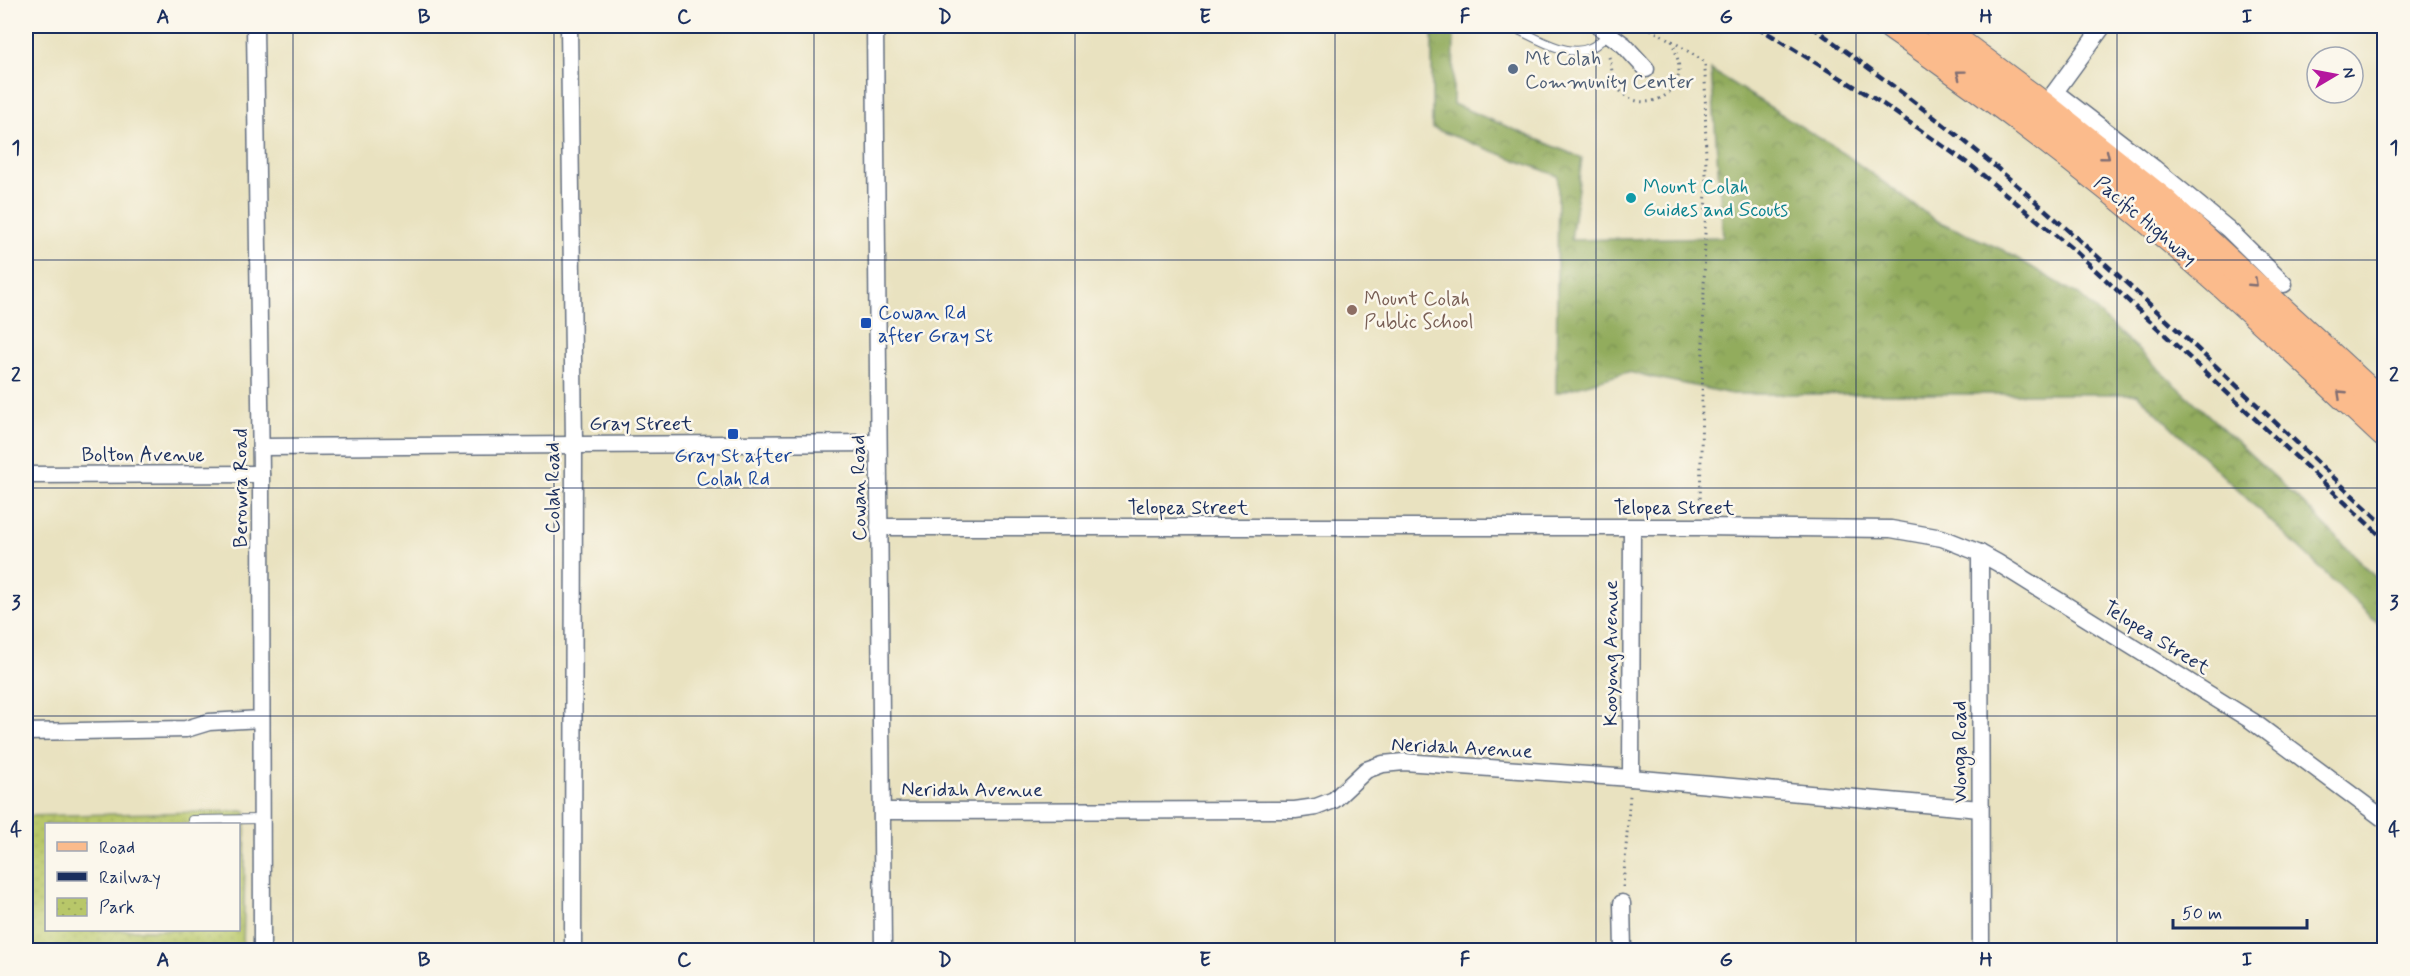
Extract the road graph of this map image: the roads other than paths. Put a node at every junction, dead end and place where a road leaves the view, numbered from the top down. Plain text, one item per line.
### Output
1 (255, 26) edge
2 (569, 26) edge
3 (874, 26) edge
4 (1510, 26) edge
5 (1892, 26) edge
6 (1937, 26) edge
7 (2103, 26) edge
8 (1604, 29) edge
9 (1646, 69) dead end
10 (1984, 92) junction
11 (2049, 99) junction
12 (2074, 160) junction
13 (2284, 284) dead end
14 (2385, 405) edge
15 (2385, 434) edge
16 (878, 443) junction
17 (574, 444) junction
18 (261, 447) junction
19 (261, 474) junction
20 (26, 475) edge
21 (879, 526) junction
22 (1632, 528) junction
23 (1980, 553) junction
24 (261, 719) junction
25 (26, 732) edge
26 (1631, 778) junction
27 (1980, 809) junction
28 (882, 811) junction
29 (261, 819) junction
30 (2385, 819) edge
31 (192, 820) dead end
32 (1622, 903) road end
33 (262, 951) edge
34 (573, 951) edge
35 (883, 951) edge
36 (1623, 951) edge
37 (1981, 951) edge

1 - 18 street, Berowra Road
2 - 17 street, Colah Road
3 - 16 street, Cowan Road
4 - 8 lane
10 -> 5 main road, Pacific Highway
6 - 11 main road, Pacific Highway
7 - 11 street
8 - 9 street
10 - 11 street
10 - 12 main road, Pacific Highway
11 - 12 street
11 - 13 street
11 -> 14 main road, Pacific Highway
15 -> 12 main road, Pacific Highway
16 - 17 street, Gray Street
16 - 21 street, Cowan Road
17 - 18 street, Gray Street
17 - 34 street, Colah Road
18 - 19 street, Berowra Road
19 - 20 street, Bolton Avenue
19 - 24 street, Berowra Road
21 - 22 street, Telopea Street
21 - 28 street, Cowan Road
22 - 23 street, Telopea Street
22 - 26 street, Kooyong Avenue
23 - 27 street, Wonga Road
23 - 30 street, Telopea Street
24 - 25 street
24 - 29 street, Berowra Road
26 - 27 street, Neridah Avenue
26 - 28 street, Neridah Avenue
27 - 37 street, Wonga Road
28 - 35 street, Cowan Road
29 - 31 lane
29 - 33 street, Berowra Road
32 - 36 street

